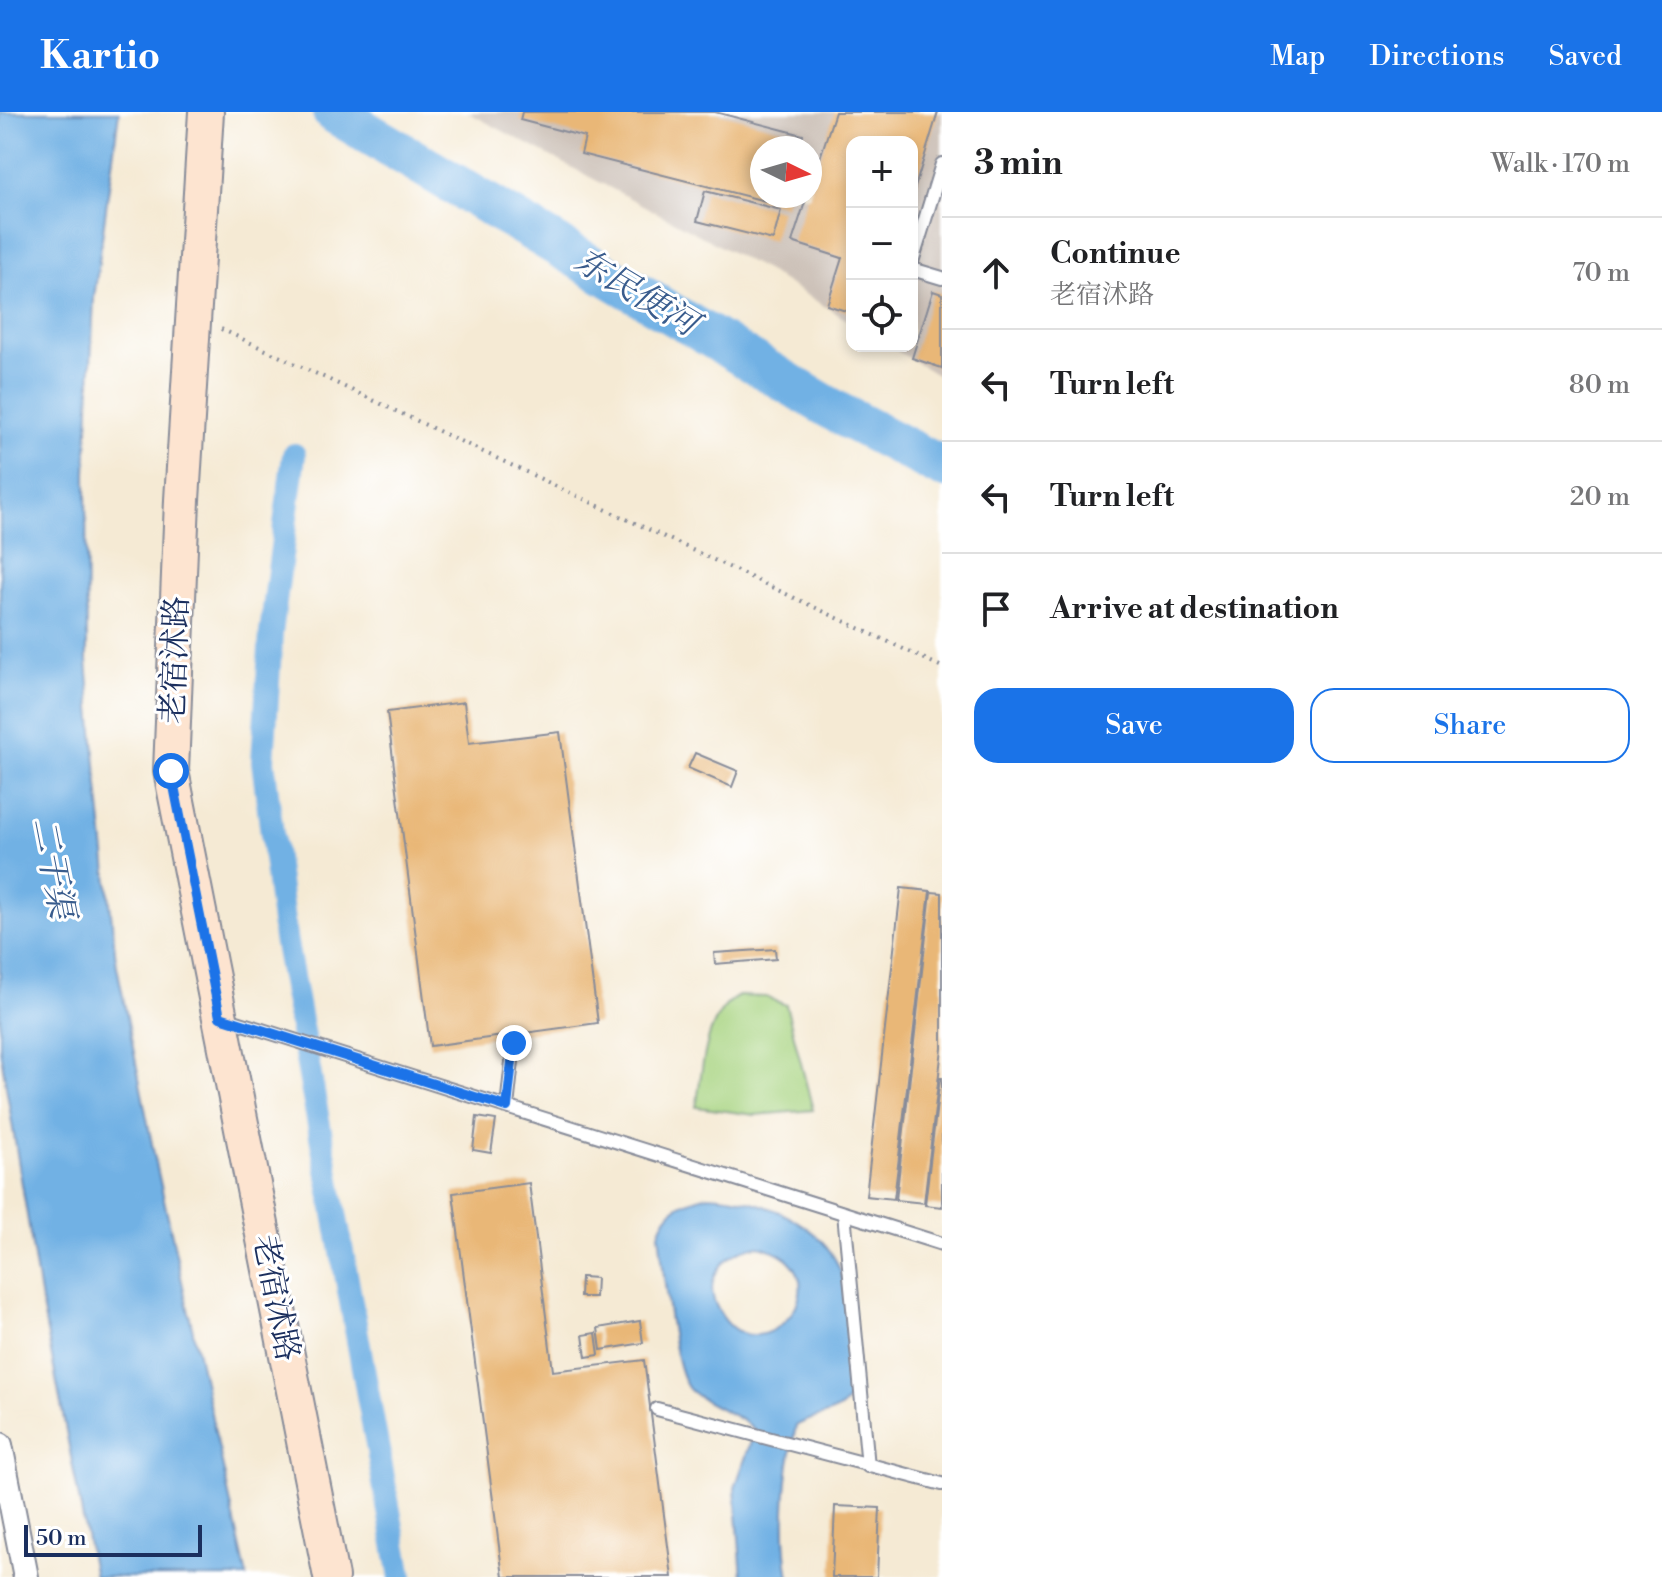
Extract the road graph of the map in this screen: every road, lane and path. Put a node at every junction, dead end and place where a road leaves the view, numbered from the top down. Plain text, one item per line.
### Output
1 (206, 112) edge
2 (942, 164) edge
3 (918, 242) edge
4 (918, 271) edge
5 (942, 278) edge
6 (193, 316) junction
7 (942, 667) edge
8 (235, 1022) junction
9 (514, 1043) dead end
10 (507, 1107) junction
11 (844, 1213) junction
12 (942, 1244) edge
13 (657, 1409) dead end
14 (0, 1445) edge
15 (868, 1466) junction
16 (942, 1484) edge
17 (26, 1577) edge
18 (331, 1577) edge

1 - 6 main road, 老宿沭路
2 - 3 lane
4 - 5 lane
6 - 7 path
6 - 8 main road, 老宿沭路
8 - 10 lane
8 - 18 main road, 老宿沭路
9 - 10 lane
10 - 11 lane
11 - 12 lane
11 - 15 lane
13 - 15 lane
14 - 17 street
15 - 16 lane

